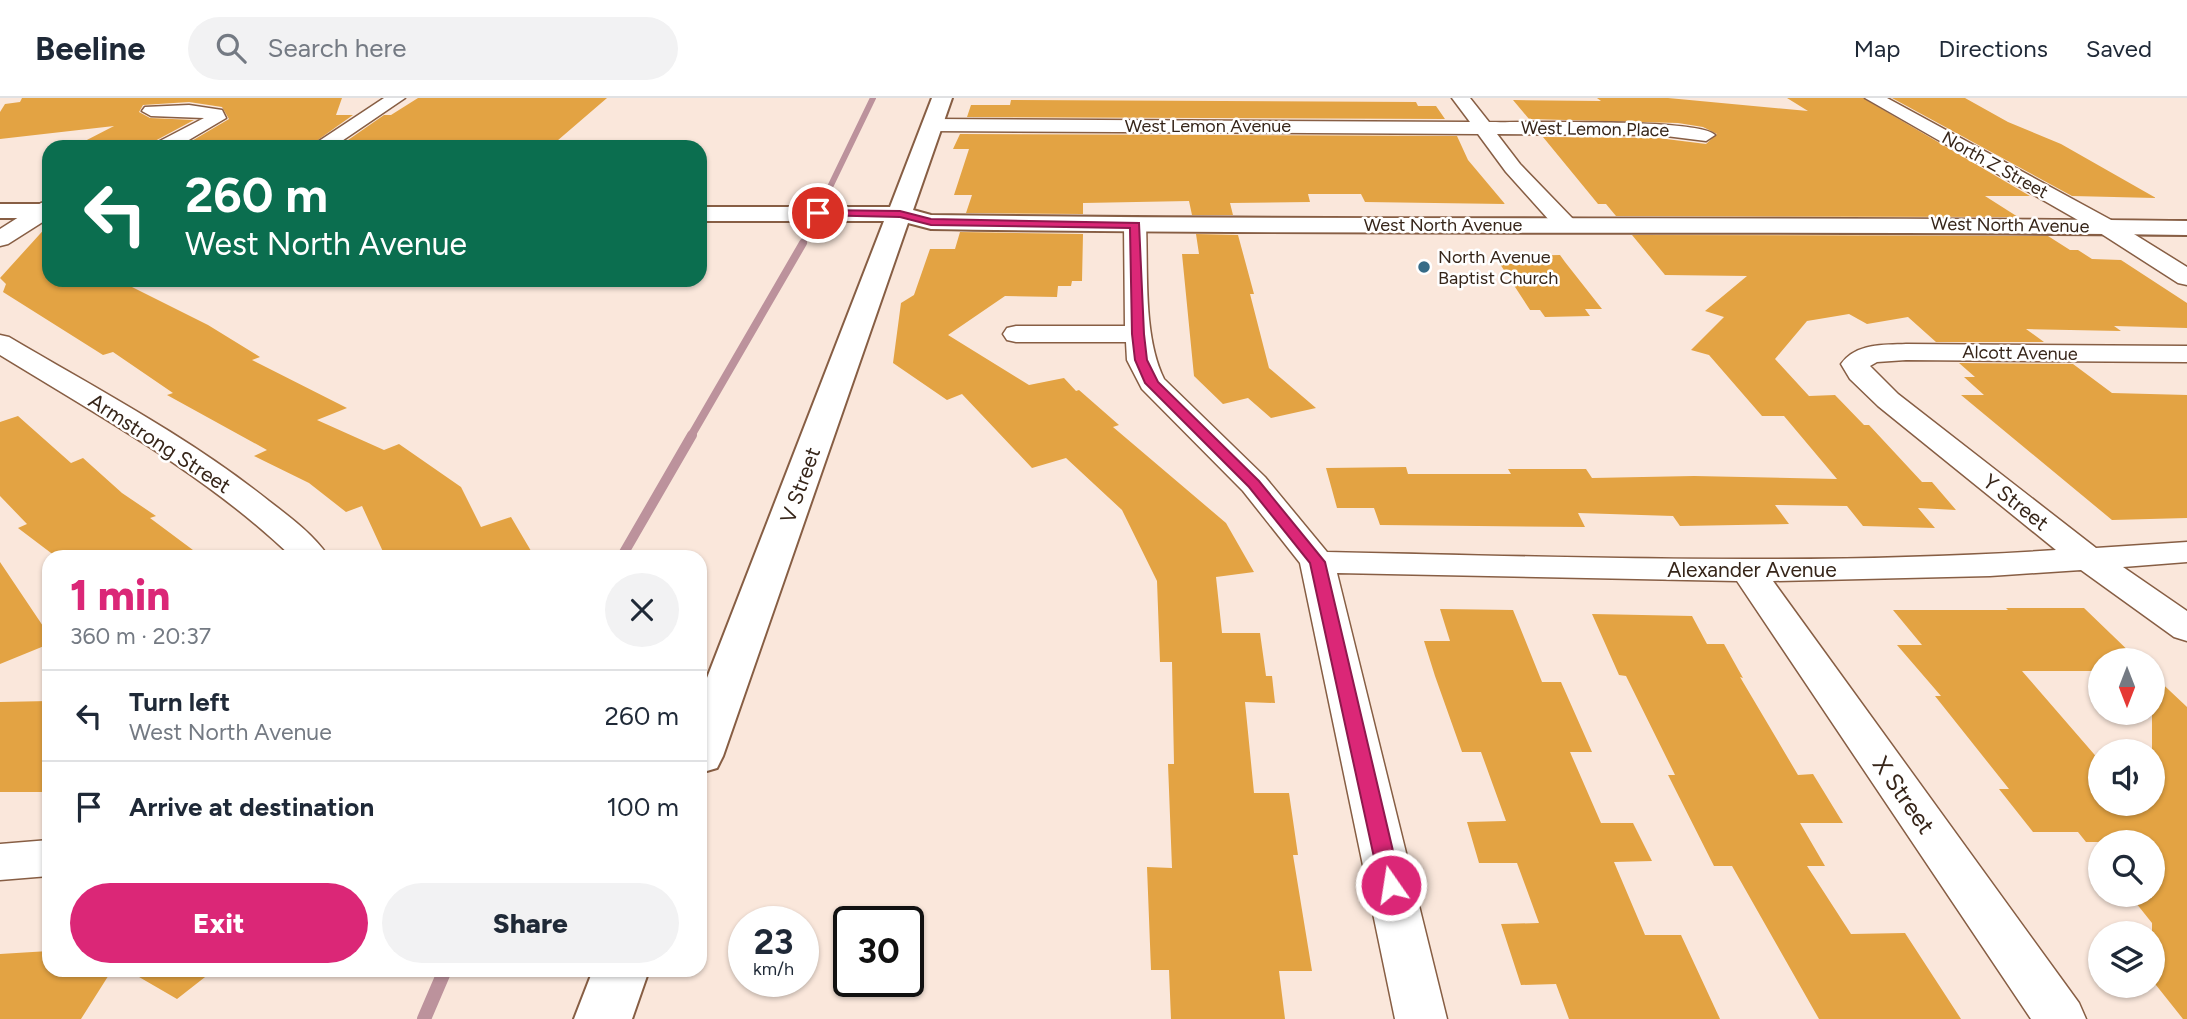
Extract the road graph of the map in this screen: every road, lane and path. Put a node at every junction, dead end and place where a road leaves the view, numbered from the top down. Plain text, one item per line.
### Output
1 (396, 98) edge
2 (942, 98) edge
3 (1461, 98) edge
4 (1874, 98) edge
5 (151, 111) dead end
6 (932, 125) junction
7 (1484, 127) junction
8 (1706, 135) dead end
9 (176, 140) edge
10 (331, 140) edge
11 (42, 210) edge
12 (0, 211) edge
13 (42, 213) edge
14 (707, 214) edge
15 (900, 214) junction
16 (1135, 225) junction
17 (1566, 225) junction
18 (2105, 226) junction
19 (2187, 228) edge
20 (0, 239) edge
21 (2187, 278) edge
22 (1016, 334) dead end
23 (1138, 334) junction
24 (0, 343) edge
25 (2187, 354) edge
26 (1855, 364) joint
27 (305, 550) edge
28 (2187, 552) edge
29 (2086, 557) junction
30 (1317, 562) junction
31 (1748, 571) junction
32 (2187, 629) edge
33 (707, 737) edge
34 (42, 859) edge
35 (0, 862) edge
36 (618, 977) edge
37 (603, 1019) edge
38 (1421, 1019) edge
39 (2060, 1019) edge

1 - 10 street
2 - 6 street, V Street
3 - 7 street
4 - 18 street, North Z Street
5 - 9 street
6 - 7 street, West Lemon Avenue
6 - 15 street, V Street
7 - 8 street, West Lemon Place
7 - 17 street
11 - 12 street
13 - 20 street
14 - 15 street, West North Avenue
15 - 16 street, West North Avenue
15 - 33 street, V Street
16 - 17 street, West North Avenue
16 - 23 street
17 - 18 street, West North Avenue
18 - 19 street, West North Avenue
18 - 21 street, North Z Street
22 - 23 street
23 - 30 street
24 - 27 street, Armstrong Street
25 - 26 street, Alcott Avenue
26 - 29 street, Y Street
28 - 29 street, Alexander Avenue
29 - 31 street, Alexander Avenue
29 - 32 street, Y Street
30 - 31 street, Alexander Avenue
30 - 38 street
31 - 39 street, X Street
34 - 35 street
36 - 37 street

